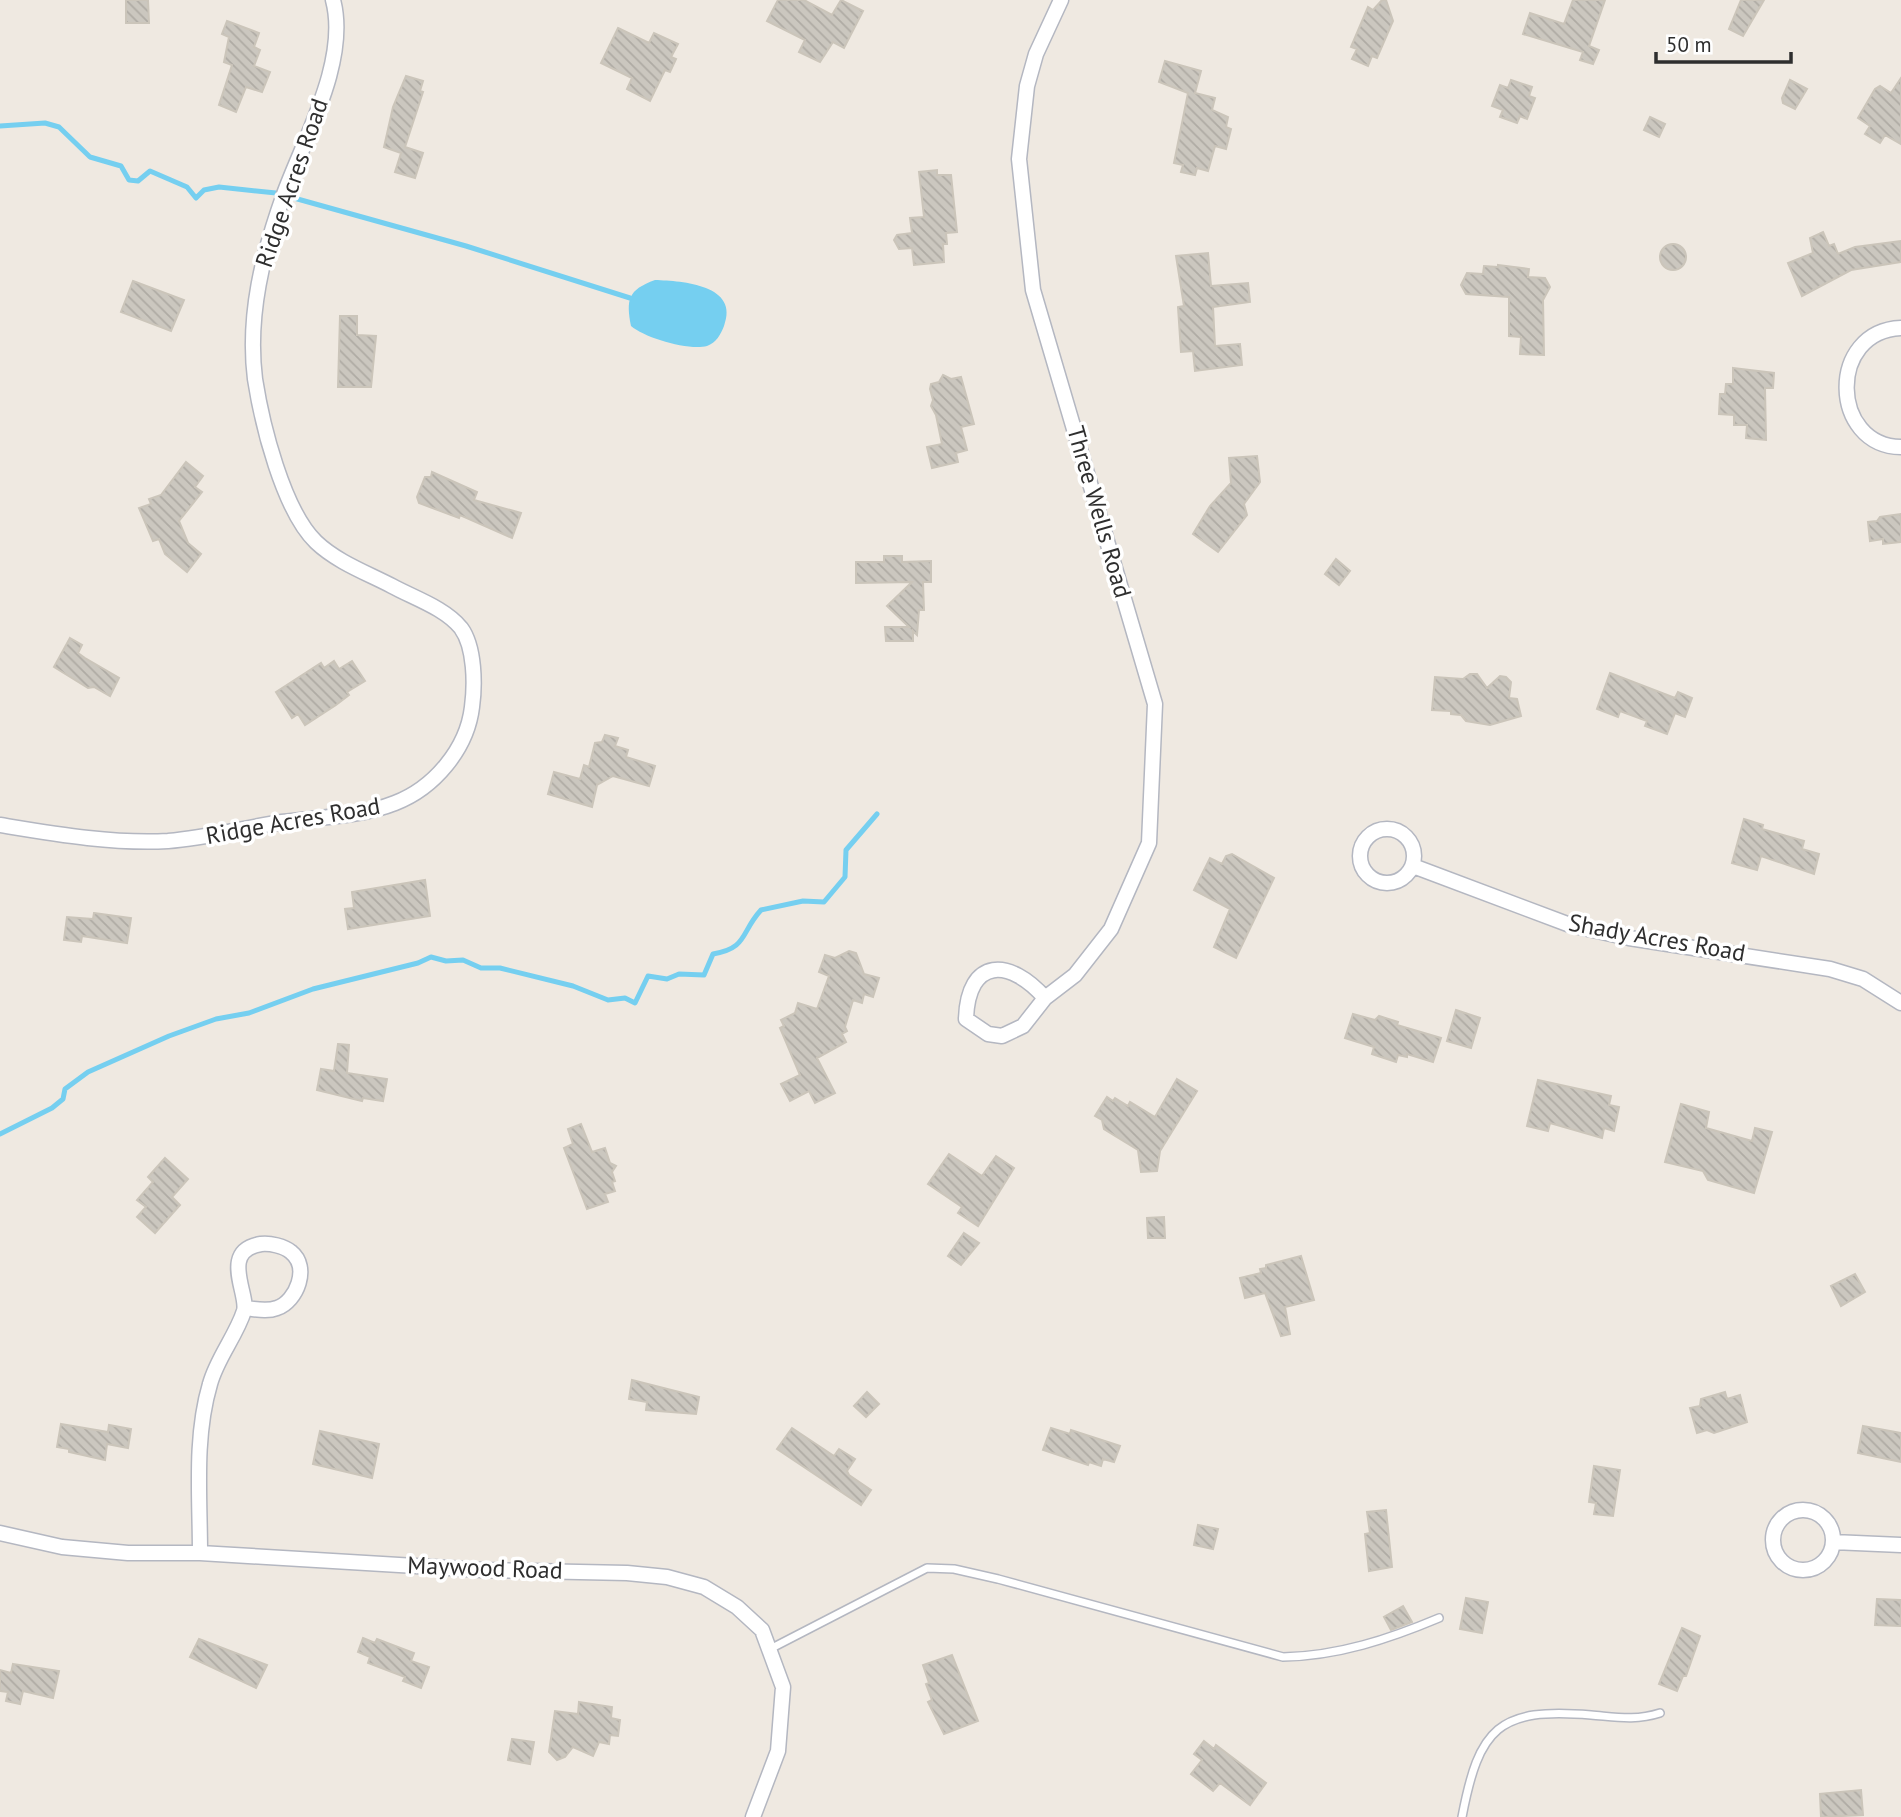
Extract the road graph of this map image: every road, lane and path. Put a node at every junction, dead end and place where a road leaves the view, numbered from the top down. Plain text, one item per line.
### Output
1 (333, 0) edge
2 (1061, 0) edge
3 (1901, 328) edge
4 (1901, 447) edge
5 (0, 825) edge
6 (1413, 866) dead end
7 (1045, 998) junction
8 (1901, 1003) edge
9 (245, 1308) junction
10 (0, 1533) edge
11 (1833, 1542) junction
12 (1901, 1545) edge
13 (200, 1553) junction
14 (1439, 1618) dead end
15 (769, 1650) junction
16 (1660, 1713) dead end
17 (753, 1817) edge
18 (1462, 1817) edge

1 - 5 street, Ridge Acres Road
2 - 7 street, Three Wells Road
3 - 4 street
6 - 8 street, Shady Acres Road
7 - 7 street, Three Wells Road
9 - 9 street
9 - 13 street
10 - 13 street, Maywood Road
11 - 11 street
11 - 12 street
13 - 15 street, Maywood Road
14 - 15 lane
15 - 17 street, Maywood Road
16 - 18 lane

